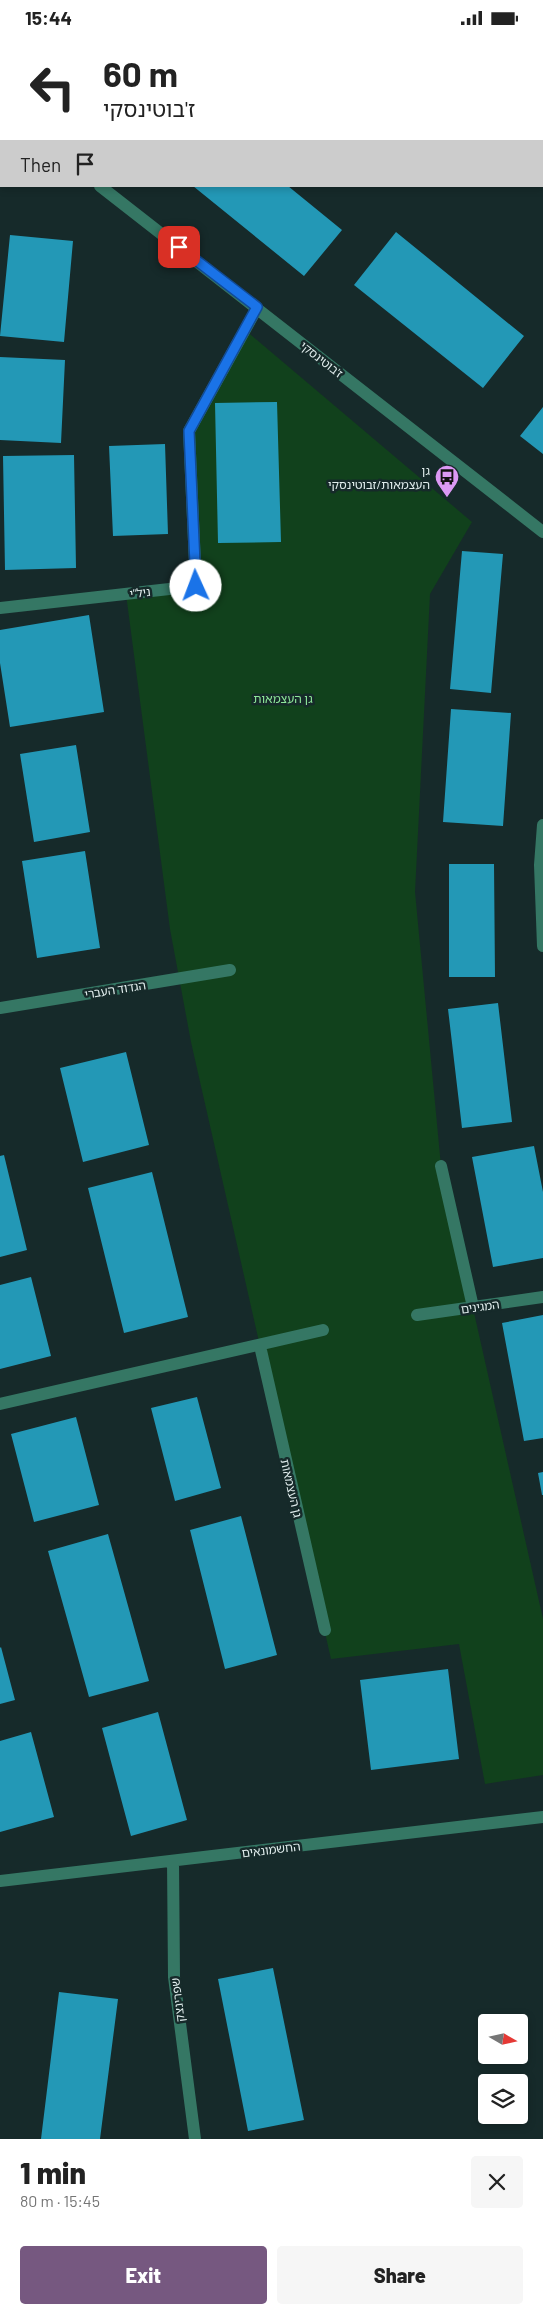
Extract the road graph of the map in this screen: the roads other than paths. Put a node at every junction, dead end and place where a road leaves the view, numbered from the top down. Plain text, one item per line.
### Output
1 (101, 187) edge
2 (257, 307) junction
3 (543, 532) edge
4 (0, 609) edge
5 (543, 825) edge
6 (543, 946) edge
7 (230, 970) dead end
8 (0, 1008) edge
9 (441, 1166) dead end
10 (543, 1297) edge
11 (473, 1307) junction
12 (417, 1315) dead end
13 (323, 1331) dead end
14 (260, 1346) junction
15 (0, 1404) edge
16 (325, 1631) dead end
17 (543, 1817) edge
18 (173, 1861) junction
19 (0, 1881) edge
20 (194, 2139) edge

1 - 2 street, ז'בוטינסקי
2 - 3 street, ז'בוטינסקי
2 - 4 street, ניל"י
5 - 6 street
7 - 8 street, הגדוד העברי
9 - 11 street
10 - 11 street, המגינים
11 - 12 street, המגינים
13 - 14 street
14 - 15 street
14 - 16 street, גן העצמאות
17 - 18 street, החשמונאים
18 - 19 street, החשמונאים
18 - 20 street, שפרינצק

